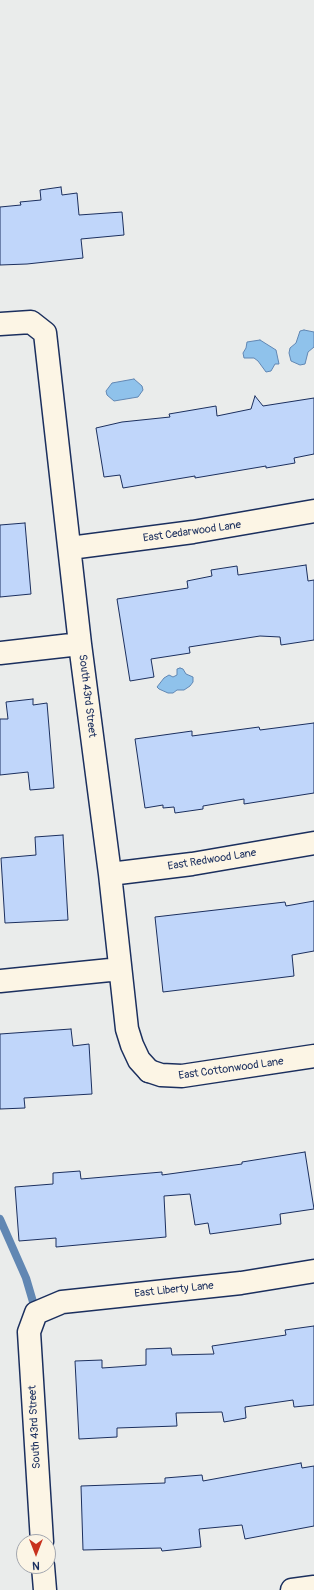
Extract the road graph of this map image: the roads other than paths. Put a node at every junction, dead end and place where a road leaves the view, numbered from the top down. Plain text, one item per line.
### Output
1 (0, 324) edge
2 (314, 511) edge
3 (70, 548) junction
4 (80, 644) junction
5 (0, 653) edge
6 (314, 844) edge
7 (110, 874) junction
8 (120, 968) junction
9 (0, 981) edge
10 (314, 1056) edge
11 (149, 1070) joint
12 (314, 1271) edge
13 (36, 1313) joint
14 (42, 1534) edge
15 (44, 1574) edge
16 (314, 1587) edge
17 (45, 1590) edge
18 (292, 1590) edge

1 - 3 street, South 43rd Street
2 - 3 street, East Cedarwood Lane
3 - 4 street, South 43rd Street
4 - 5 street
4 - 7 street, South 43rd Street
6 - 7 street, East Redwood Lane
7 - 8 street, South 43rd Street
8 - 9 street
8 - 11 street, South 43rd Street
10 - 11 street, East Cottonwood Lane
12 - 13 street, East Liberty Lane
13 - 14 street, South 43rd Street
15 - 17 street
16 - 18 street

